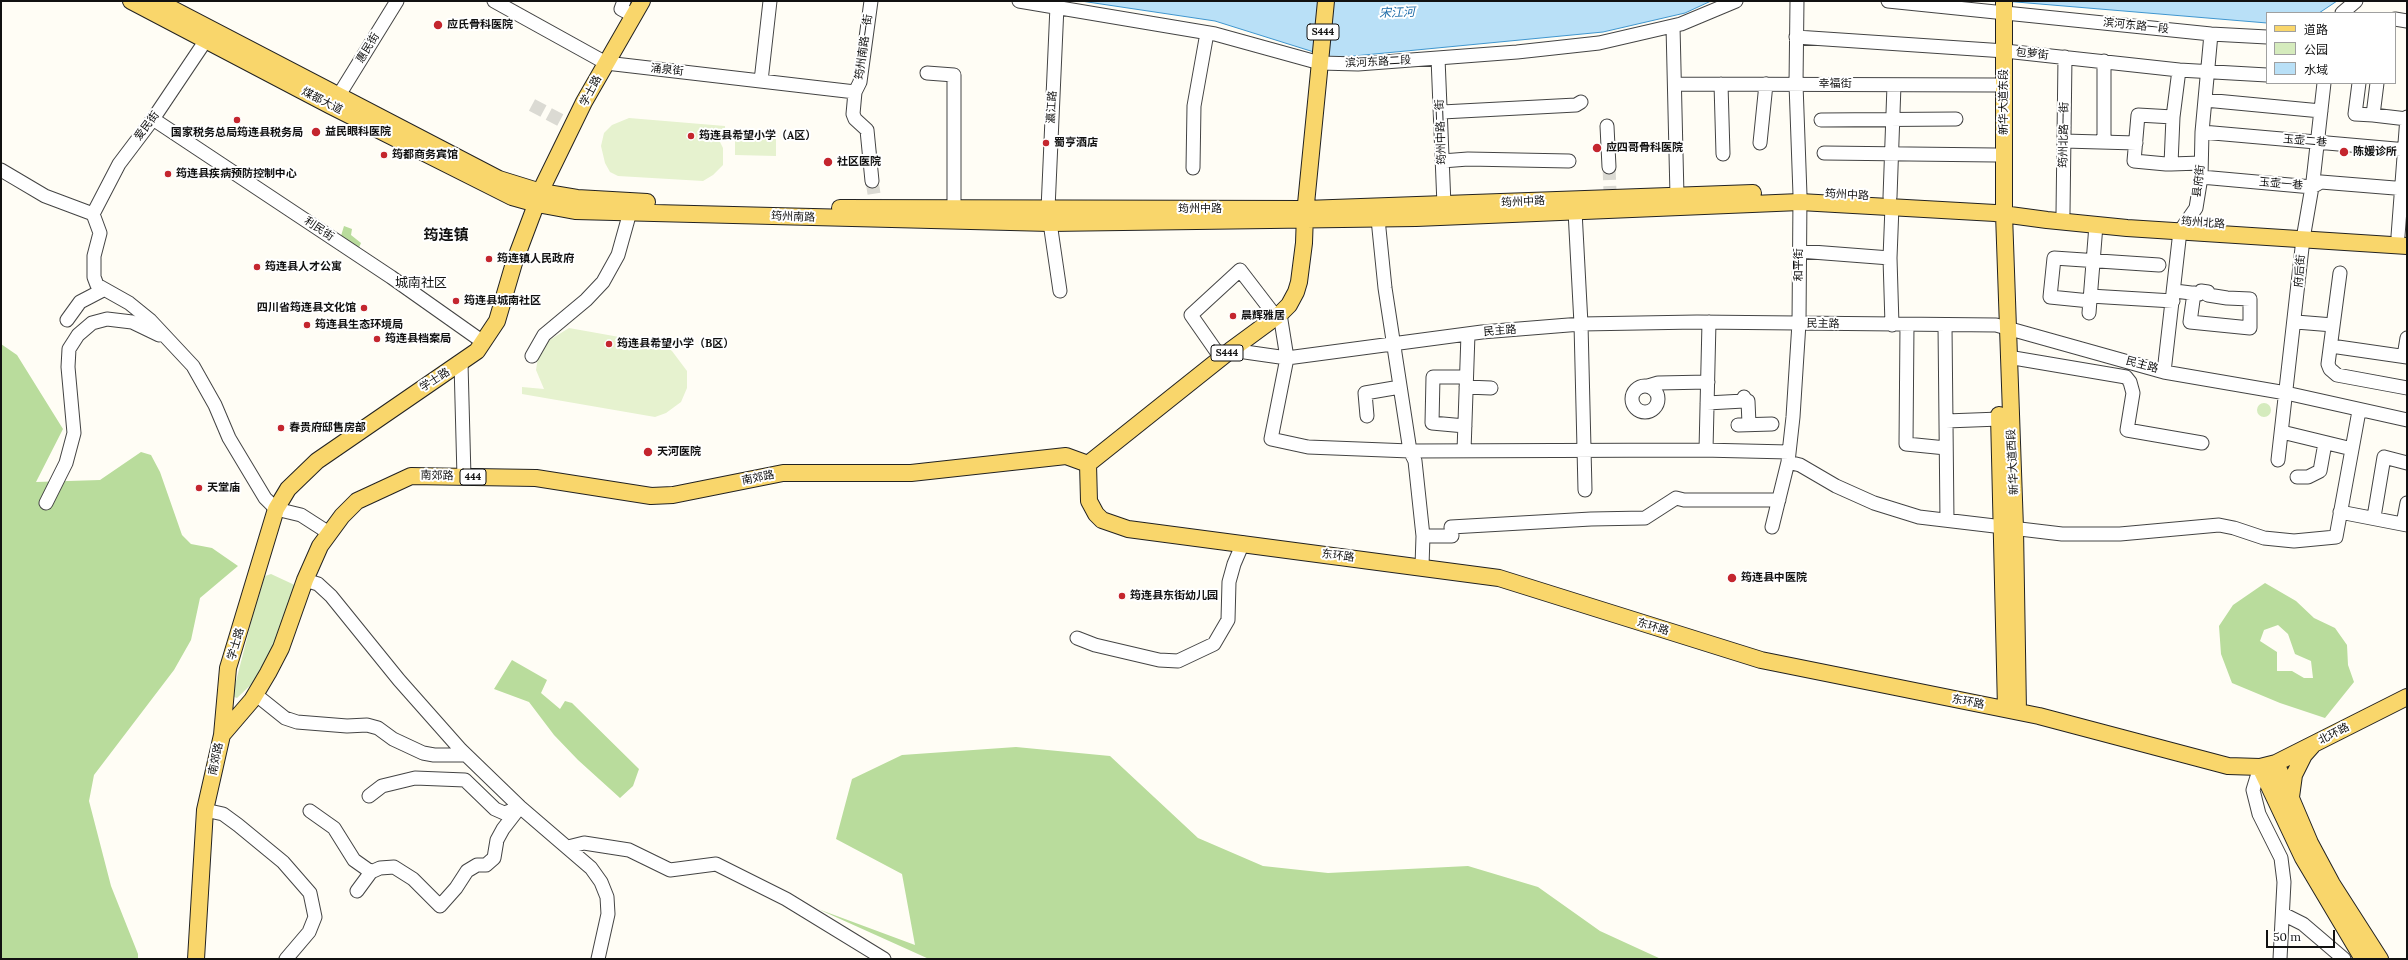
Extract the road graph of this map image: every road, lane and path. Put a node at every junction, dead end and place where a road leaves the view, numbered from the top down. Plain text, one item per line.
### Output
1 (131, 1) edge
2 (157, 1) edge
3 (397, 1) edge
4 (494, 1) edge
5 (624, 1) edge
6 (642, 1) edge
7 (770, 1) edge
8 (871, 1) edge
9 (1019, 1) edge
10 (1326, 1) edge
11 (1736, 1) edge
12 (1797, 1) edge
13 (1888, 1) edge
14 (2356, 1) edge
15 (1057, 6) junction
16 (2000, 6) edge
17 (2343, 12) edge
18 (634, 16) junction
19 (2396, 19) edge
20 (2407, 21) edge
21 (1673, 26) junction
22 (1207, 33) junction
23 (2211, 34) junction
24 (209, 35) junction
25 (1796, 37) junction
26 (2266, 37) edge
27 (2000, 50) junction
28 (2065, 57) junction
29 (1438, 58) junction
30 (2104, 61) junction
31 (606, 63) junction
32 (1320, 63) junction
33 (2179, 70) junction
34 (2207, 71) junction
35 (927, 73) dead end
36 (2266, 75) edge
37 (761, 81) junction
38 (1675, 84) junction
39 (1721, 84) junction
40 (1766, 84) junction
41 (1796, 84) junction
42 (2324, 84) edge
43 (2359, 84) edge
44 (2377, 84) edge
45 (1894, 85) junction
46 (1996, 85) junction
47 (855, 92) junction
48 (339, 95) junction
49 (2205, 100) junction
50 (1581, 102) dead end
51 (2321, 111) junction
52 (1442, 112) junction
53 (2373, 115) junction
54 (2173, 117) junction
55 (2407, 118) edge
56 (153, 119) junction
57 (1956, 119) dead end
58 (1821, 120) dead end
59 (1894, 120) junction
60 (1607, 126) dead end
61 (2202, 132) junction
62 (2064, 142) junction
63 (2104, 142) junction
64 (1760, 143) dead end
65 (2136, 143) junction
66 (2317, 143) junction
67 (2405, 150) edge
68 (1723, 154) dead end
69 (1824, 154) dead end
70 (1893, 154) junction
71 (1995, 155) junction
72 (1442, 161) junction
73 (1569, 161) dead end
74 (2201, 163) junction
75 (2171, 164) junction
76 (1609, 167) tunnel mouth
77 (1192, 168) dead end
78 (1, 170) edge
79 (2201, 177) junction
80 (872, 181) tunnel mouth
81 (2312, 187) junction
82 (2404, 189) edge
83 (1677, 196) junction
84 (1800, 197) junction
85 (539, 198) junction
86 (1891, 201) junction
87 (1444, 205) junction
88 (1999, 208) junction
89 (954, 209) junction
90 (1575, 211) junction
91 (630, 212) junction
92 (2063, 213) junction
93 (93, 214) junction
94 (1305, 214) junction
95 (1049, 216) junction
96 (1378, 219) junction
97 (2096, 225) junction
98 (2183, 227) junction
99 (2304, 234) junction
100 (2404, 240) edge
101 (1799, 251) junction
102 (1890, 258) junction
103 (2094, 260) junction
104 (2159, 265) dead end
105 (2340, 273) dead end
106 (103, 290) junction
107 (1060, 291) dead end
108 (2194, 293) junction
109 (2174, 296) junction
110 (2089, 303) junction
111 (1280, 314) junction
112 (67, 320) dead end
113 (1709, 322) junction
114 (2296, 322) junction
115 (1799, 323) junction
116 (1581, 324) junction
117 (1892, 325) junction
118 (1907, 325) junction
119 (2334, 325) junction
120 (1945, 326) junction
121 (2001, 327) junction
122 (1468, 334) junction
123 (2407, 338) edge
124 (168, 339) junction
125 (483, 342) junction
126 (1393, 344) junction
127 (2331, 346) junction
128 (1226, 354) junction
129 (532, 356) dead end
130 (2008, 357) junction
131 (2406, 357) edge
132 (1287, 358) junction
133 (461, 363) junction
134 (2164, 372) junction
135 (1466, 382) junction
136 (1708, 382) junction
137 (1648, 386) dead end
138 (1400, 387) junction
139 (1491, 388) dead end
140 (2407, 388) edge
141 (2286, 393) junction
142 (1707, 403) junction
143 (2359, 410) junction
144 (1367, 416) dead end
145 (2000, 419) junction
146 (2407, 420) edge
147 (1946, 422) junction
148 (1772, 424) dead end
149 (1465, 426) junction
150 (2282, 432) junction
151 (2202, 443) dead end
152 (2325, 443) junction
153 (1946, 448) junction
154 (2352, 449) junction
155 (1584, 450) junction
156 (1706, 450) junction
157 (1410, 451) junction
158 (1464, 451) junction
159 (1788, 457) junction
160 (2278, 460) dead end
161 (2407, 463) edge
162 (1088, 464) junction
163 (464, 477) junction
164 (2297, 477) dead end
165 (1585, 490) dead end
166 (1779, 500) junction
167 (46, 503) dead end
168 (2407, 503) edge
169 (276, 509) junction
170 (2340, 512) junction
171 (2374, 517) junction
172 (1947, 520) junction
173 (2405, 524) edge
174 (1772, 527) dead end
175 (2009, 528) junction
176 (329, 533) junction
177 (1423, 536) junction
178 (1243, 543) junction
179 (1422, 566) junction
180 (305, 580) junction
181 (1077, 638) dead end
182 (255, 694) junction
183 (2407, 697) edge
184 (2012, 710) junction
185 (222, 735) junction
186 (2315, 744) junction
187 (466, 755) junction
188 (2268, 765) junction
189 (369, 796) dead end
190 (2291, 799) junction
191 (520, 807) junction
192 (205, 810) junction
193 (310, 811) dead end
194 (568, 848) junction
195 (371, 872) junction
196 (357, 891) dead end
197 (2283, 914) junction
198 (196, 959) edge
199 (286, 959) edge
200 (598, 959) edge
201 (884, 959) edge
202 (2280, 959) edge
203 (2344, 959) edge
204 (2364, 959) edge
205 (2380, 959) edge

1 - 24 main road, 煤都大道
2 - 24 main road, 煤都大道
3 - 48 street, 惠民街
4 - 31 street, 涌泉街
5 - 18 street
6 - 18 main road, 学士路
7 - 37 street
8 - 47 street, 筠州南路一街
9 - 15 street, 滨河东路二段
10 - 32 main road, S444
11 - 21 street, 滨河东路二段
12 - 25 street, 和平街
13 - 16 street
14 - 17 street
15 - 22 street, 滨河东路二段
15 - 95 street, 瀛江路
16 - 23 street, 滨河东路一段
16 - 27 main road, 新华大道东段
18 - 31 main road, 学士路
19 - 20 street
21 - 29 street, 滨河东路二段
21 - 38 street
22 - 32 street, 滨河东路二段
22 - 77 street
23 - 26 street, 滨河东路一段
23 - 34 street, 县府街
24 - 48 main road, 煤都大道
24 - 56 street, 爱民街
24 - 85 main road, 煤都大道
25 - 27 street, 包萝街
25 - 41 street, 和平街
27 - 28 street, 包萝街
27 - 46 main road, 新华大道东段
27 - 88 main road, 新华大道东段
28 - 30 street, 包萝街
28 - 62 street, 筠州北路一街
29 - 32 street, 滨河东路二段
29 - 52 street, 筠州中路二街
30 - 33 street, 包萝街
30 - 63 street
31 - 37 street, 涌泉街
31 - 85 main road, 学士路
32 - 94 main road, S444
33 - 34 street, 包萝街
33 - 54 street
34 - 36 street, 包萝街
34 - 49 street, 县府街
35 - 89 street
37 - 47 street, 涌泉街
38 - 39 street, 幸福街
38 - 83 street
39 - 40 street, 幸福街
39 - 68 street
40 - 41 street, 幸福街
40 - 64 street
41 - 45 street, 幸福街
41 - 84 street, 和平街
42 - 51 street, 府后街
43 - 53 street
44 - 53 street
45 - 46 street, 幸福街
45 - 59 street
46 - 71 main road, 新华大道东段
47 - 80 street, 筠州南路一街
48 - 85 main road, 煤都大道
49 - 51 street
49 - 61 street, 县府街
50 - 52 street
51 - 66 street, 府后街
52 - 72 street, 筠州中路二街
53 - 55 street
54 - 65 street
54 - 75 street
55 - 67 street
56 - 93 street, 爱民街
56 - 125 street, 利民街
57 - 59 street
58 - 59 street
59 - 70 street
60 - 76 street
61 - 66 street, 玉壶二巷
61 - 74 street, 县府街
62 - 63 street
62 - 92 street, 筠州北路一街
63 - 65 street
65 - 75 street
66 - 67 street, 玉壶二巷
66 - 81 street, 府后街
67 - 82 street
69 - 70 street
70 - 71 street
70 - 86 street
71 - 88 main road, 新华大道东段
72 - 73 street
72 - 87 street, 筠州中路二街
74 - 75 street
74 - 79 street, 县府街
78 - 93 street
79 - 81 street, 玉壶一巷
79 - 98 street, 县府街
81 - 82 street, 玉壶一巷
81 - 99 street, 府后街
82 - 100 street
83 - 84 main road, 筠州中路
83 - 87 main road, 筠州中路
84 - 86 main road, 筠州中路
84 - 90 main road, 筠州中路
84 - 101 street, 和平街
85 - 89 main road, 筠州南路
85 - 91 main road, 筠州南路
85 - 125 main road, 学士路
86 - 88 main road, 筠州中路
86 - 102 street
87 - 94 main road, 筠州中路
88 - 92 main road, 筠州北路
88 - 97 main road, 筠州北路
88 - 121 main road, 新华大道西段
89 - 95 main road, 筠州南路
90 - 96 main road, 筠州中路
90 - 116 street
91 - 95 main road, 筠州南路
91 - 129 street
92 - 98 main road, 筠州北路
93 - 106 street
94 - 95 main road, 筠州中路
94 - 96 main road, 筠州中路
94 - 111 main road, S444
95 - 107 street, 瀛江路
96 - 126 street
97 - 98 main road, 筠州北路
97 - 103 street
98 - 99 main road, 筠州北路
98 - 109 street, 县府街
99 - 100 main road, 筠州北路
99 - 114 street, 府后街
101 - 102 street
101 - 115 street, 和平街
102 - 117 street
103 - 104 street
103 - 110 street
103 - 110 street
105 - 119 street
106 - 112 street
106 - 124 street
108 - 108 street
108 - 109 street
109 - 110 street
109 - 134 street, 县府街
111 - 128 main road, S444
111 - 128 street
111 - 132 street
113 - 115 street, 民主路
113 - 116 street, 民主路
113 - 136 street
114 - 119 street
114 - 141 street, 府后街
115 - 117 street, 民主路
115 - 159 street, 和平街
116 - 122 street, 民主路
116 - 155 street
117 - 118 street, 民主路
118 - 120 street, 民主路
118 - 153 street
119 - 127 street
120 - 121 street, 民主路
120 - 147 street
121 - 130 main road, 新华大道西段
121 - 134 street, 民主路
121 - 145 main road, 新华大道西段
122 - 126 street, 民主路
122 - 135 street
123 - 131 street
124 - 167 street
124 - 169 street
125 - 133 main road, 学士路
126 - 132 street, 民主路
126 - 138 street
127 - 131 street
127 - 140 street
128 - 132 street, 民主路
128 - 162 main road, S444
130 - 151 street
130 - 175 main road, 新华大道西段
132 - 157 street
133 - 163 street
133 - 169 main road, 学士路
134 - 141 street, 民主路
135 - 139 street
135 - 149 street
135 - 149 street
136 - 137 street
136 - 142 street
138 - 144 street
138 - 157 street
141 - 143 street, 民主路
141 - 150 street, 府后街
142 - 148 street
142 - 156 street
143 - 146 street, 民主路
143 - 154 street
145 - 147 street
145 - 175 main road, 新华大道西段
147 - 153 street
149 - 158 street
150 - 152 street
150 - 160 street, 府后街
152 - 154 street
152 - 164 street
153 - 172 street
154 - 170 street
155 - 156 street
155 - 158 street
155 - 165 street
156 - 159 street
157 - 158 street
157 - 177 street
159 - 166 street, 和平街
159 - 172 street
161 - 171 street
162 - 163 main road, 南郊路 / 444
162 - 178 main road, 东环路
163 - 176 main road, 南郊路 / 444
166 - 174 street, 和平街
166 - 177 street
168 - 173 street
169 - 176 street
169 - 185 main road, 学士路
170 - 171 street
170 - 175 street
171 - 173 street
172 - 175 street
175 - 184 main road, 新华大道西段
176 - 180 main road, 南郊路 / 444
177 - 179 street
178 - 179 main road, 东环路
178 - 181 street
179 - 184 main road, 东环路
180 - 182 main road, 南郊路 / 444
180 - 187 street
182 - 185 main road, 南郊路 / 444
182 - 187 street
183 - 186 main road, 北环路
184 - 188 main road, 东环路
185 - 192 main road, 南郊路 / 444
186 - 188 main road, 北环路
186 - 190 main road
187 - 191 street
188 - 190 main road
188 - 197 street
188 - 204 main road
189 - 191 street
190 - 205 main road
191 - 194 street
191 - 195 street
192 - 198 main road, 南郊路 / 444
192 - 199 street
193 - 195 street
194 - 200 street
194 - 201 street
195 - 196 street
197 - 202 street
197 - 203 street

